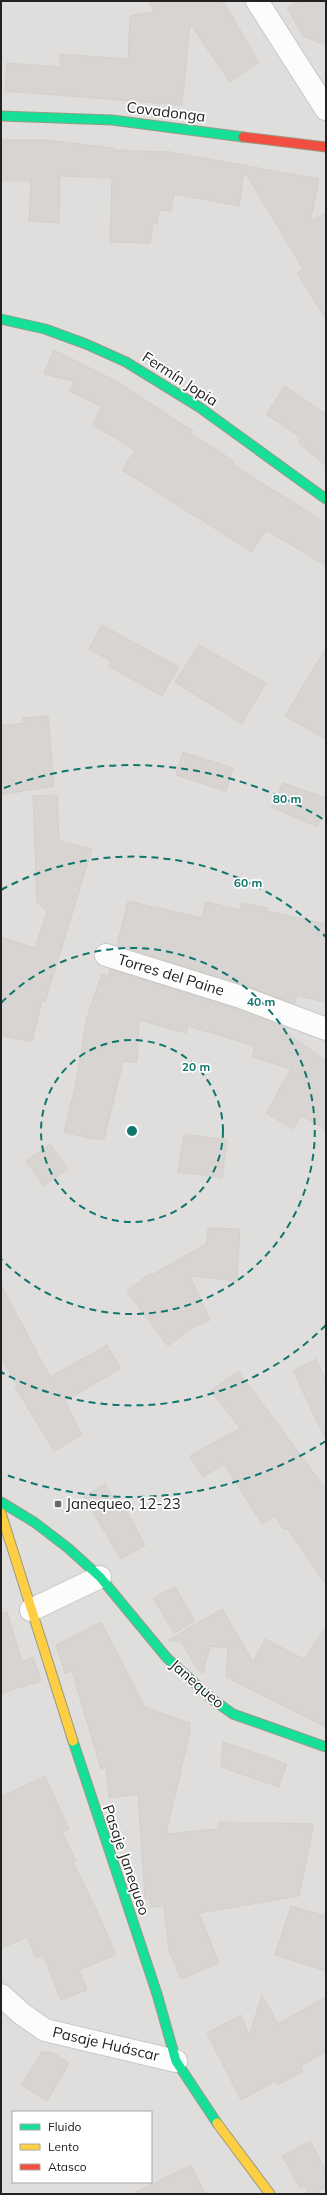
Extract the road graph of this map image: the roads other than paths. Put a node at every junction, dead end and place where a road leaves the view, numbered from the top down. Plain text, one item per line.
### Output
1 (257, 1) edge
2 (326, 109) edge
3 (1, 116) edge
4 (326, 147) edge
5 (1, 319) edge
6 (326, 499) edge
7 (106, 955) dead end
8 (326, 1029) edge
9 (1, 1502) edge
10 (1, 1513) edge
11 (100, 1577) junction
12 (31, 1610) junction
13 (326, 1747) edge
14 (1, 1995) edge
15 (176, 2061) junction
16 (270, 2194) edge

1 - 2 street
3 - 4 street, Covadonga
5 - 6 street, Fermín Jopia
7 - 8 street, Torres del Paine
9 - 11 street, Janequeo
10 - 12 street, Pasaje Janequeo
11 - 12 street
11 - 13 street, Janequeo
12 - 15 street, Pasaje Janequeo
14 - 15 street, Pasaje Huáscar
15 - 16 street, Pasaje Janequeo

